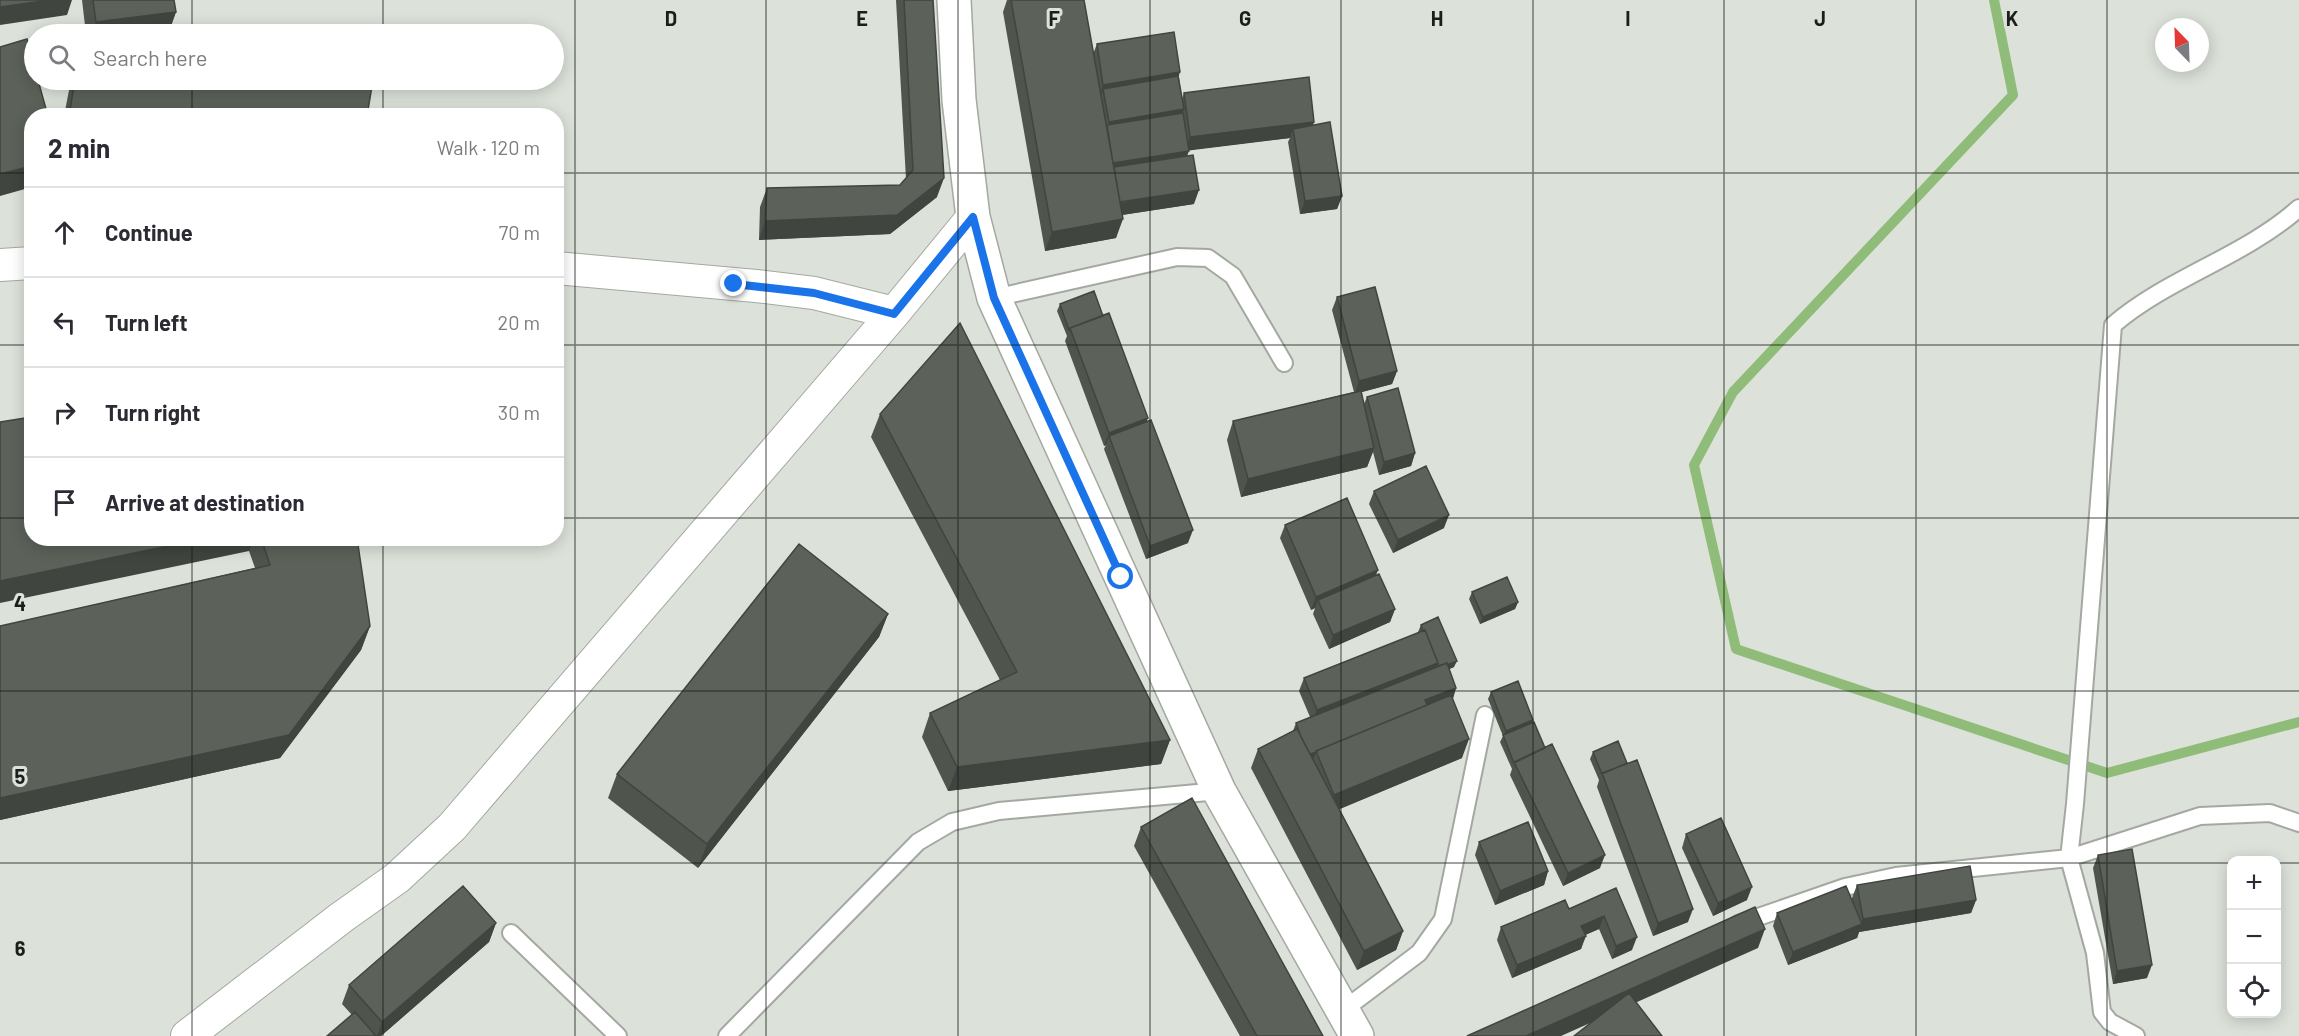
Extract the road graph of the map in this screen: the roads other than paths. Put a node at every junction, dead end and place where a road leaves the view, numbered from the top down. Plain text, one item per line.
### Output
1 (954, 0) edge
2 (2299, 208) edge
3 (973, 217) junction
4 (24, 264) edge
5 (0, 265) edge
6 (564, 268) edge
7 (994, 298) junction
8 (894, 314) junction
9 (1284, 363) dead end
10 (1485, 715) dead end
11 (1219, 791) junction
12 (2299, 823) edge
13 (2069, 858) junction
14 (1720, 930) edge
15 (511, 933) dead end
16 (1349, 1024) edge
17 (187, 1036) edge
18 (618, 1036) edge
19 (727, 1036) edge
20 (2136, 1036) edge

1 - 3 main road
2 - 13 lane
3 - 7 main road
3 - 8 street
4 - 5 street
6 - 8 street
7 - 9 lane
7 - 11 main road
8 - 17 street
10 - 16 lane
11 - 16 main road
11 - 19 lane
12 - 13 lane
13 - 14 lane
13 - 20 lane
15 - 18 lane

